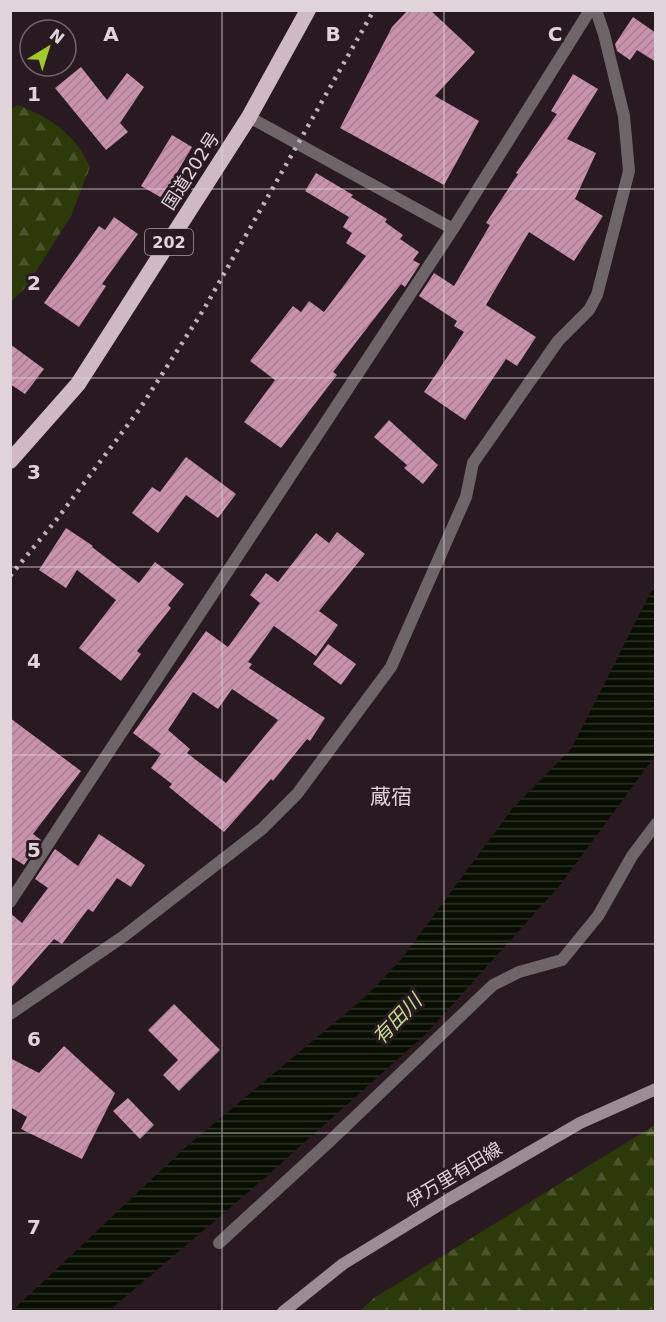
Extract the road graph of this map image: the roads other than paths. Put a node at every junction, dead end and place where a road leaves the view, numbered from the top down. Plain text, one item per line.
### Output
1 (308, 10) edge
2 (590, 10) edge
3 (596, 10) edge
4 (249, 117) junction
5 (453, 229) junction
6 (10, 461) edge
7 (656, 824) edge
8 (10, 902) edge
9 (10, 1014) edge
10 (656, 1089) edge
11 (219, 1243) dead end
12 (283, 1311) edge

1 - 4 highway, 国道202号 / 202
2 - 5 street
3 - 9 street
4 - 5 street
4 - 6 highway, 国道202号 / 202
5 - 8 street
7 - 11 street
10 - 12 main road, 伊万里有田線

